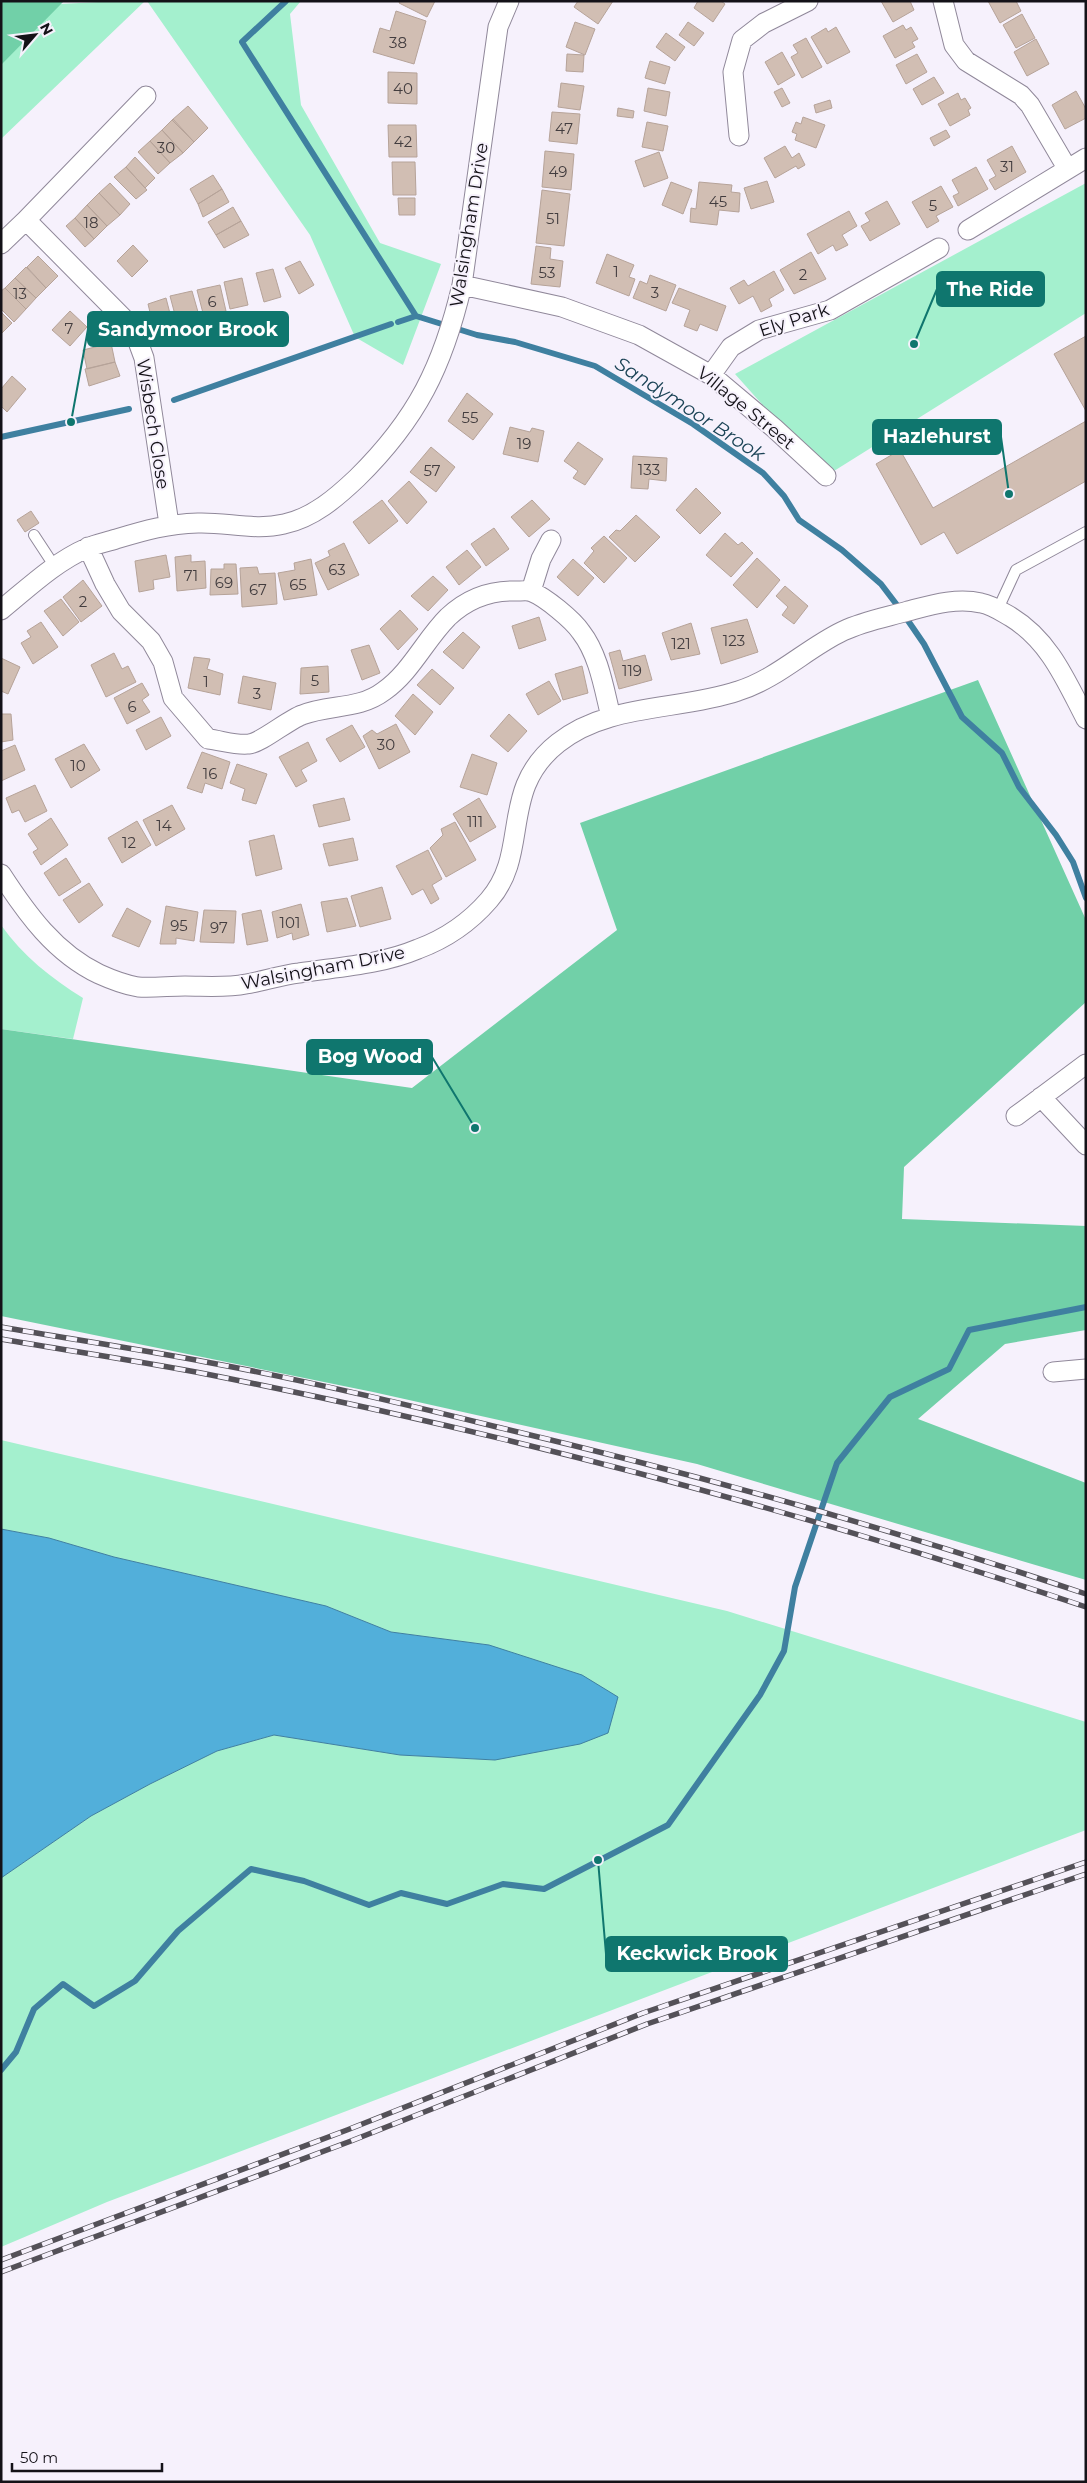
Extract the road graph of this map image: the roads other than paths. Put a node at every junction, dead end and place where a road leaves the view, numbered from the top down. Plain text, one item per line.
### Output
1 (509, 1) edge
2 (808, 1) edge
3 (943, 1) edge
4 (146, 96) dead end
5 (739, 136) dead end
6 (1086, 158) edge
7 (1067, 168) junction
8 (26, 220) junction
9 (968, 230) dead end
10 (1, 244) edge
11 (939, 248) dead end
12 (462, 284) junction
13 (711, 375) junction
14 (826, 476) dead end
15 (169, 524) junction
16 (1086, 532) edge
17 (34, 535) dead end
18 (551, 540) dead end
19 (88, 547) junction
20 (55, 567) junction
21 (531, 591) junction
22 (998, 609) junction
23 (1, 610) edge
24 (611, 717) junction
25 (1086, 720) edge
26 (1, 874) edge
27 (1086, 1064) edge
28 (1041, 1097) junction
29 (1016, 1116) dead end
30 (1086, 1145) edge
31 (1086, 1369) edge
32 (1053, 1372) dead end

1 - 12 street, Walsingham Drive
2 - 5 street
3 - 7 street
4 - 8 street
6 - 7 street
7 - 9 street
8 - 10 street
8 - 15 street, Wisbech Close
11 - 13 street, Ely Park
12 - 13 street, Village Street
12 - 15 street, Walsingham Drive
13 - 14 street, Village Street
15 - 19 street, Walsingham Drive
16 - 22 lane
17 - 20 lane
18 - 21 street
19 - 20 street, Walsingham Drive
19 - 21 street
20 - 23 street, Walsingham Drive
21 - 24 street
22 - 24 street, Walsingham Drive
22 - 25 street, Walsingham Drive
24 - 26 street, Walsingham Drive
27 - 28 street
28 - 29 street
28 - 30 street
31 - 32 street

